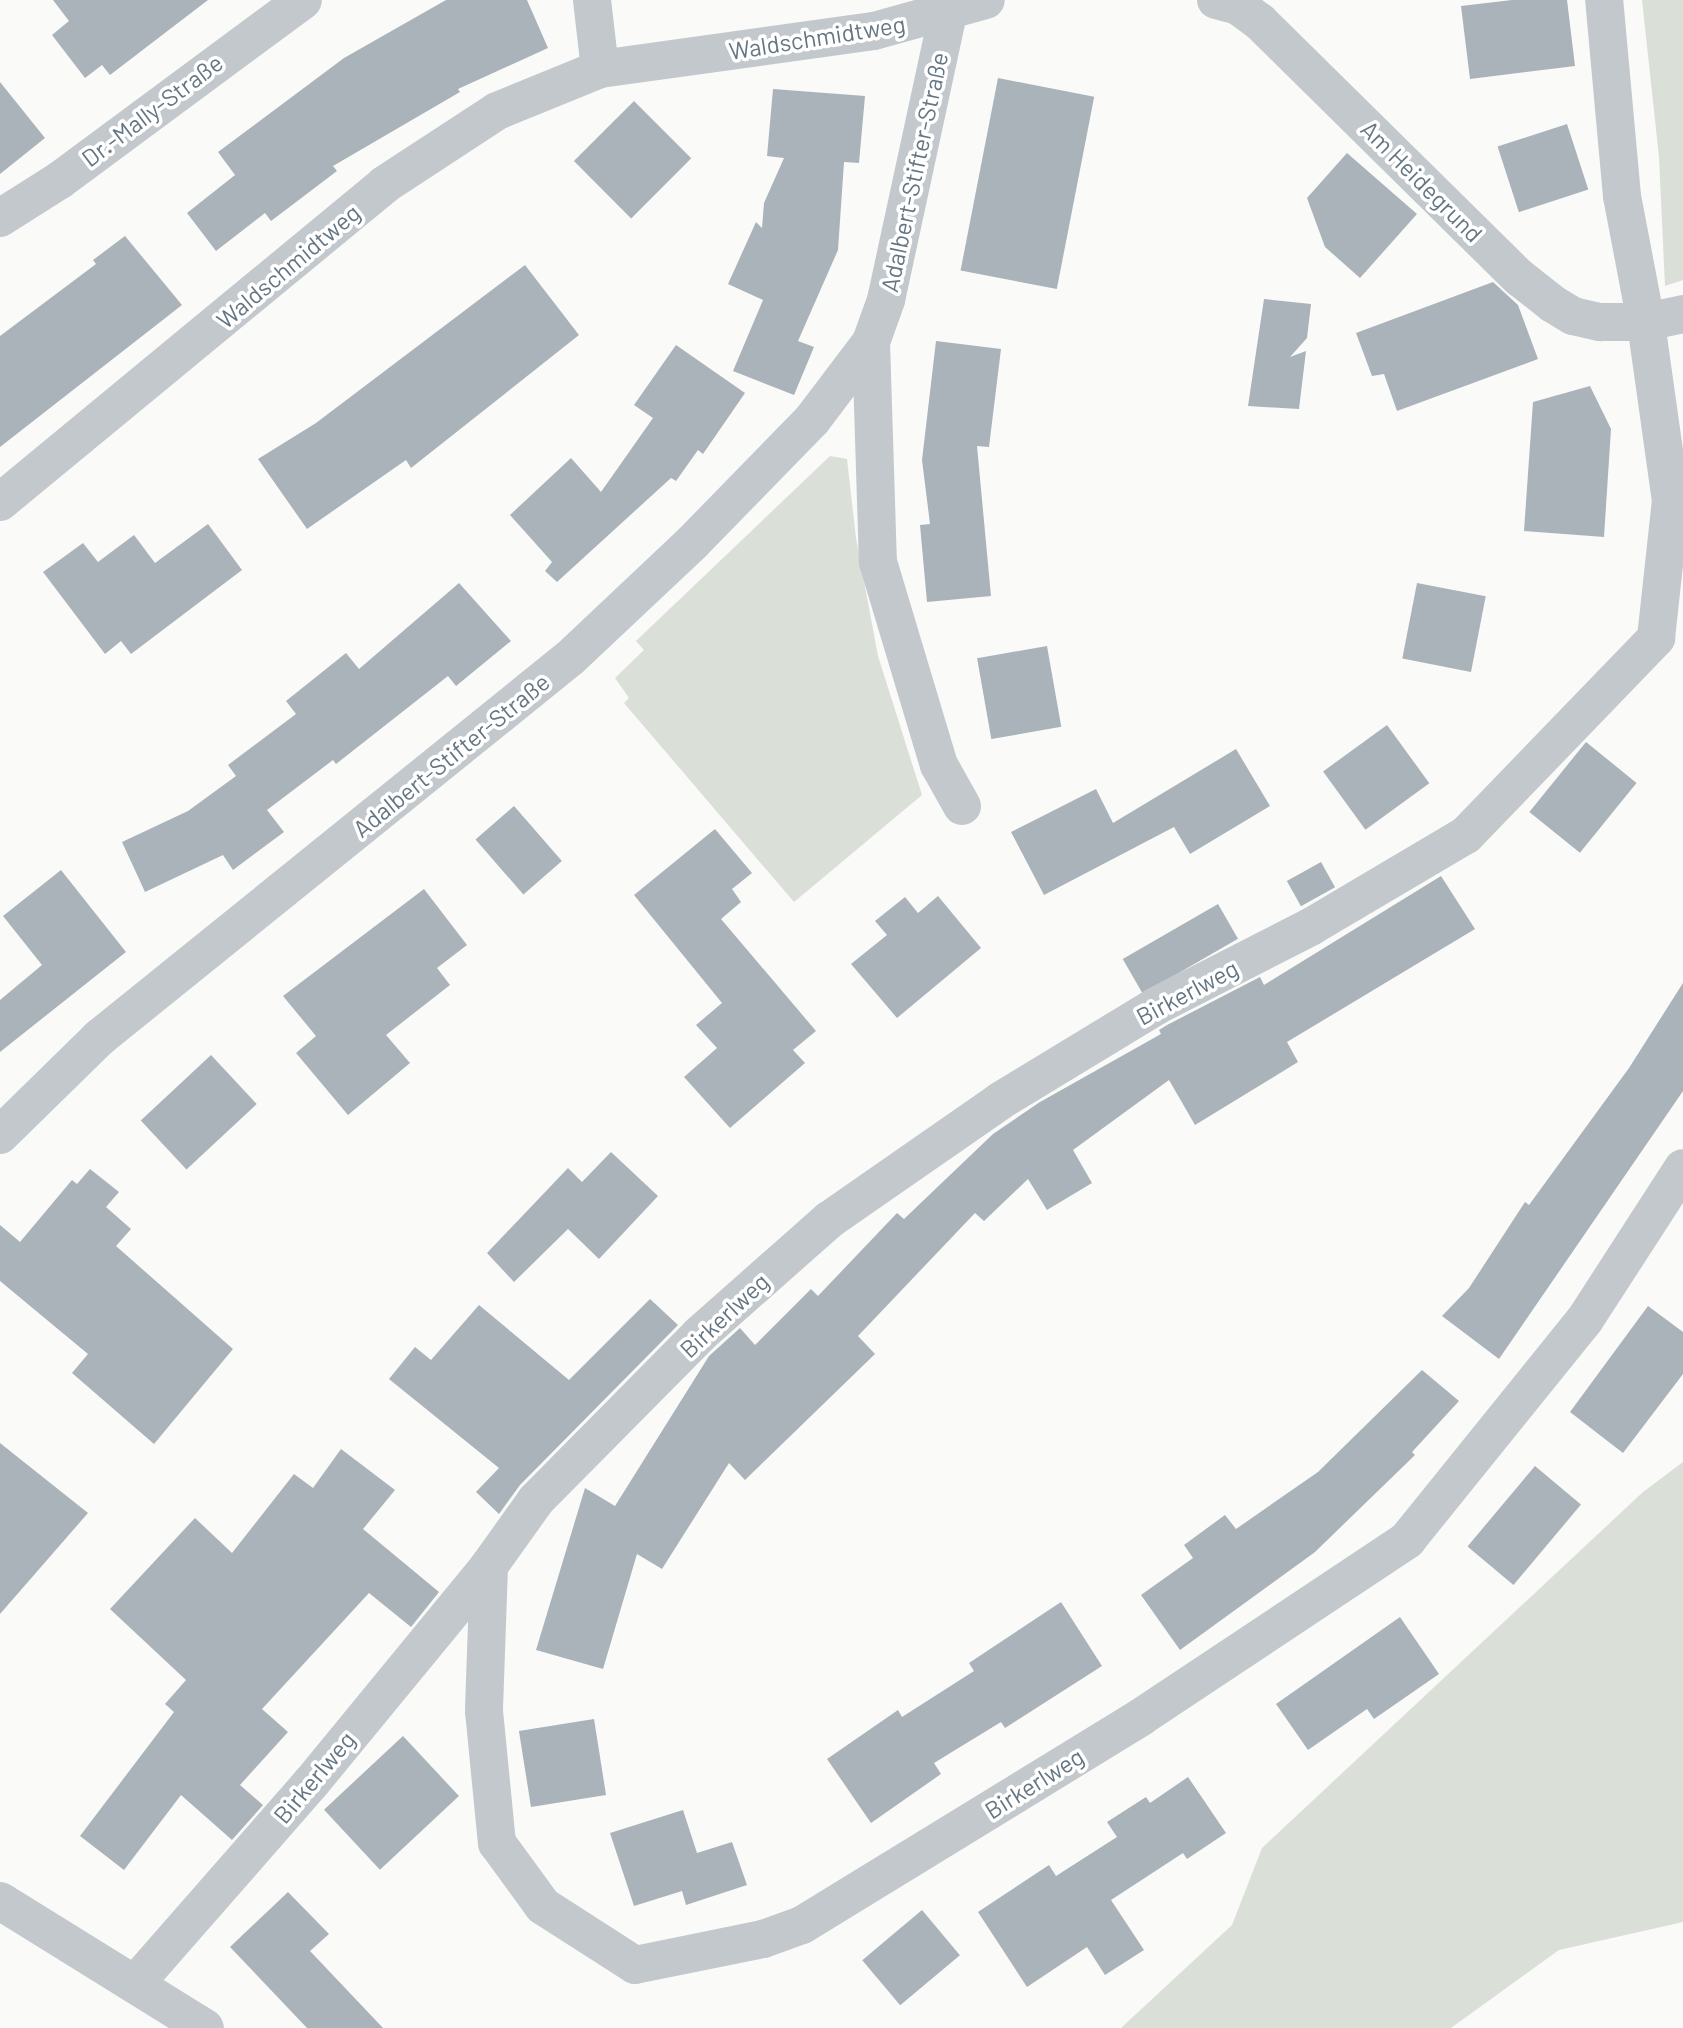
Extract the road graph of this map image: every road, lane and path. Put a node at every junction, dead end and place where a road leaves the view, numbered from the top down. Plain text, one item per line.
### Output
1 (303, 0) edge
2 (592, 0) edge
3 (986, 0) edge
4 (1216, 0) edge
5 (1604, 0) edge
6 (950, 6) edge
7 (600, 69) junction
8 (0, 218) edge
9 (1683, 314) edge
10 (1646, 322) junction
11 (871, 342) junction
12 (0, 502) edge
13 (962, 806) dead end
14 (0, 1135) edge
15 (1683, 1168) edge
16 (489, 1566) junction
17 (0, 1901) edge
18 (135, 1984) junction
19 (205, 2028) edge

1 - 8 street, Dr.-Mally-Straße
2 - 7 street
3 - 6 street
4 - 10 street, Am Heidegrund
5 - 10 street
6 - 7 street, Waldschmidtweg
6 - 11 street, Adalbert-Stifter-Straße
7 - 12 street, Waldschmidtweg
9 - 10 street, Am Heidegrund
10 - 16 street, Birkerlweg
11 - 13 street, Adalbert-Stifter-Straße
11 - 14 street, Adalbert-Stifter-Straße
15 - 16 street, Birkerlweg
16 - 18 street, Birkerlweg
17 - 18 street
18 - 19 street

